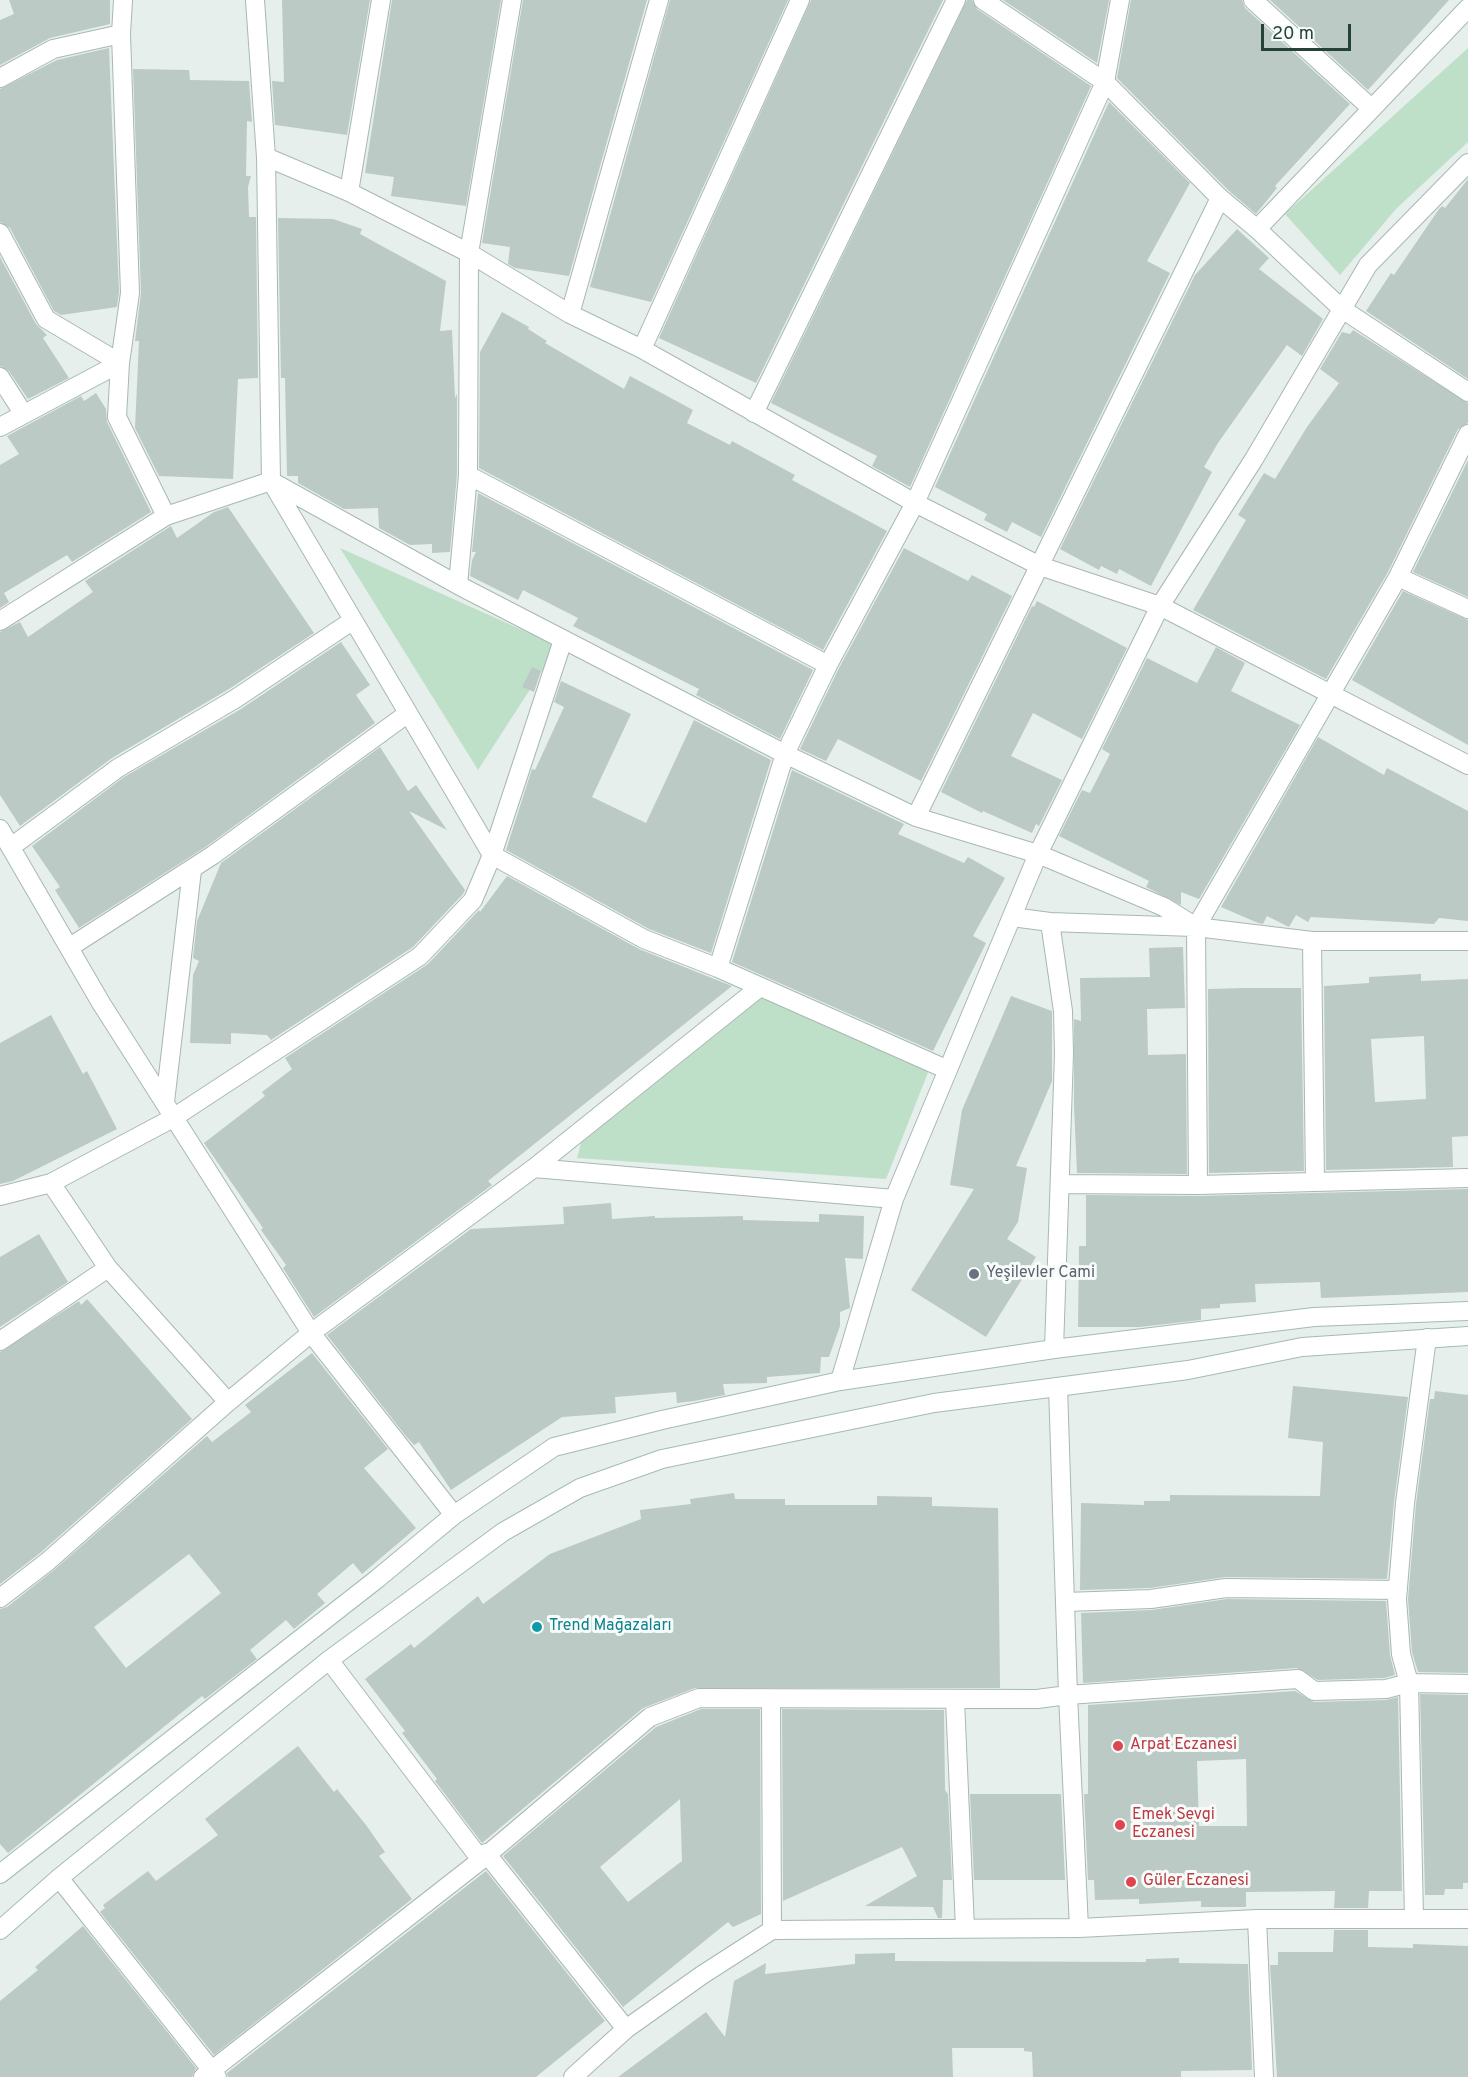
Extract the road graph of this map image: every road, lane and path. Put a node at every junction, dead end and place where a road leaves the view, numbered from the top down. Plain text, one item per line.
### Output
1 (123, 0) edge
2 (255, 0) edge
3 (381, 0) edge
4 (512, 0) edge
5 (659, 0) edge
6 (800, 0) edge
7 (956, 0) edge
8 (983, 0) edge
9 (1120, 0) edge
10 (1253, 0) edge
11 (1468, 9) edge
12 (121, 34) junction
13 (0, 78) edge
14 (1105, 82) junction
15 (1371, 108) junction
16 (266, 157) junction
17 (1468, 163) edge
18 (349, 192) junction
19 (1220, 198) junction
20 (1257, 229) junction
21 (0, 233) edge
22 (469, 253) junction
23 (1341, 309) junction
24 (570, 314) junction
25 (642, 349) junction
26 (120, 363) junction
27 (0, 377) edge
28 (1468, 392) edge
29 (23, 413) junction
30 (754, 413) junction
31 (0, 426) edge
32 (1468, 434) edge
33 (468, 475) junction
34 (271, 481) junction
35 (915, 503) junction
36 (166, 516) junction
37 (1040, 566) junction
38 (1398, 577) junction
39 (458, 585) junction
40 (1160, 606) junction
41 (1468, 609) edge
42 (0, 621) edge
43 (352, 621) junction
44 (563, 640) junction
45 (828, 664) junction
46 (1331, 696) junction
47 (407, 714) junction
48 (786, 754) junction
49 (1468, 765) edge
50 (916, 817) junction
51 (0, 829) edge
52 (11, 848) junction
53 (1038, 854) junction
54 (492, 855) junction
55 (192, 870) junction
56 (1012, 917) junction
57 (1050, 922) junction
58 (1196, 927) junction
59 (1312, 941) junction
60 (1468, 941) edge
61 (70, 947) junction
62 (718, 968) junction
63 (760, 987) junction
64 (948, 1070) junction
65 (169, 1110) junction
66 (534, 1168) junction
67 (1468, 1178) edge
68 (1315, 1181) junction
69 (51, 1183) junction
70 (1061, 1184) junction
71 (1198, 1185) junction
72 (0, 1196) edge
73 (894, 1199) junction
74 (108, 1268) junction
75 (1468, 1311) edge
76 (310, 1333) junction
77 (1468, 1336) edge
78 (1427, 1338) junction
79 (0, 1341) edge
80 (1054, 1349) junction
81 (840, 1381) junction
82 (1058, 1387) junction
83 (228, 1402) junction
84 (454, 1515) junction
85 (1398, 1590) junction
86 (0, 1598) edge
87 (1066, 1602) junction
88 (328, 1660) junction
89 (1409, 1683) junction
90 (1468, 1684) edge
91 (1068, 1695) junction
92 (771, 1699) junction
93 (955, 1701) junction
94 (484, 1856) junction
95 (1, 1871) edge
96 (59, 1878) junction
97 (1257, 1919) junction
98 (1414, 1919) junction
99 (1468, 1919) edge
100 (965, 1928) junction
101 (1079, 1928) junction
102 (0, 1930) edge
103 (772, 1930) junction
104 (626, 2029) junction
105 (211, 2075) edge
106 (573, 2077) edge
107 (1264, 2077) edge

1 - 12 street
2 - 16 street
3 - 18 street
4 - 22 street
5 - 24 street
6 - 25 street
7 - 30 street
8 - 14 street
9 - 14 street
10 - 15 street
11 - 15 street
12 - 13 street
12 - 26 street
14 - 19 street
14 - 35 street
15 - 20 street
16 - 18 street
16 - 34 street
17 - 23 street
18 - 22 street
19 - 20 street
19 - 37 street
20 - 23 street
21 - 26 street
22 - 24 street
22 - 33 street
23 - 28 street
23 - 40 street
24 - 25 street
25 - 30 street
26 - 29 street
26 - 36 street
27 - 29 street
29 - 31 street
30 - 35 street
32 - 38 street
33 - 39 street
33 - 45 street
34 - 36 street
34 - 39 street
34 - 43 street
35 - 37 street
35 - 45 street
36 - 42 street
37 - 40 street
37 - 50 street
38 - 41 street
38 - 46 street
39 - 44 street
40 - 46 street
40 - 53 street
43 - 47 street
43 - 52 street
44 - 48 street
44 - 54 street
45 - 48 street
46 - 49 street
46 - 58 street
47 - 54 street
47 - 55 street
48 - 50 street
48 - 62 street
50 - 53 street
51 - 52 street
52 - 61 street
53 - 56 street
53 - 58 street
54 - 62 street
54 - 65 street
55 - 61 street
55 - 65 street
56 - 57 street
56 - 64 street
57 - 58 street
57 - 70 street
58 - 59 street
58 - 71 street
59 - 60 street
59 - 68 street
61 - 65 street
62 - 63 street
63 - 64 street
63 - 66 street
64 - 73 street
65 - 69 street
65 - 76 street
66 - 73 street
66 - 76 street
67 - 68 street
68 - 71 street
69 - 72 street
69 - 74 street
70 - 71 street
70 - 80 street
73 - 81 street
74 - 79 street
74 - 83 street
75 - 80 street
76 - 83 street
76 - 84 street
77 - 78 street
78 - 82 street
78 - 85 street
80 - 81 street
81 - 84 street
82 - 87 street
82 - 88 street
83 - 86 street
84 - 95 street
85 - 87 street
85 - 89 street
87 - 91 street
88 - 94 street
88 - 96 street
89 - 90 street
89 - 91 street
89 - 98 street
91 - 93 street
91 - 101 street
92 - 93 street
92 - 94 street
92 - 103 street
93 - 100 street
94 - 104 street
94 - 105 street
96 - 102 street
96 - 105 street
97 - 98 street
97 - 101 street
97 - 107 street
98 - 99 street
100 - 101 street
100 - 103 street
103 - 104 street
104 - 106 street

